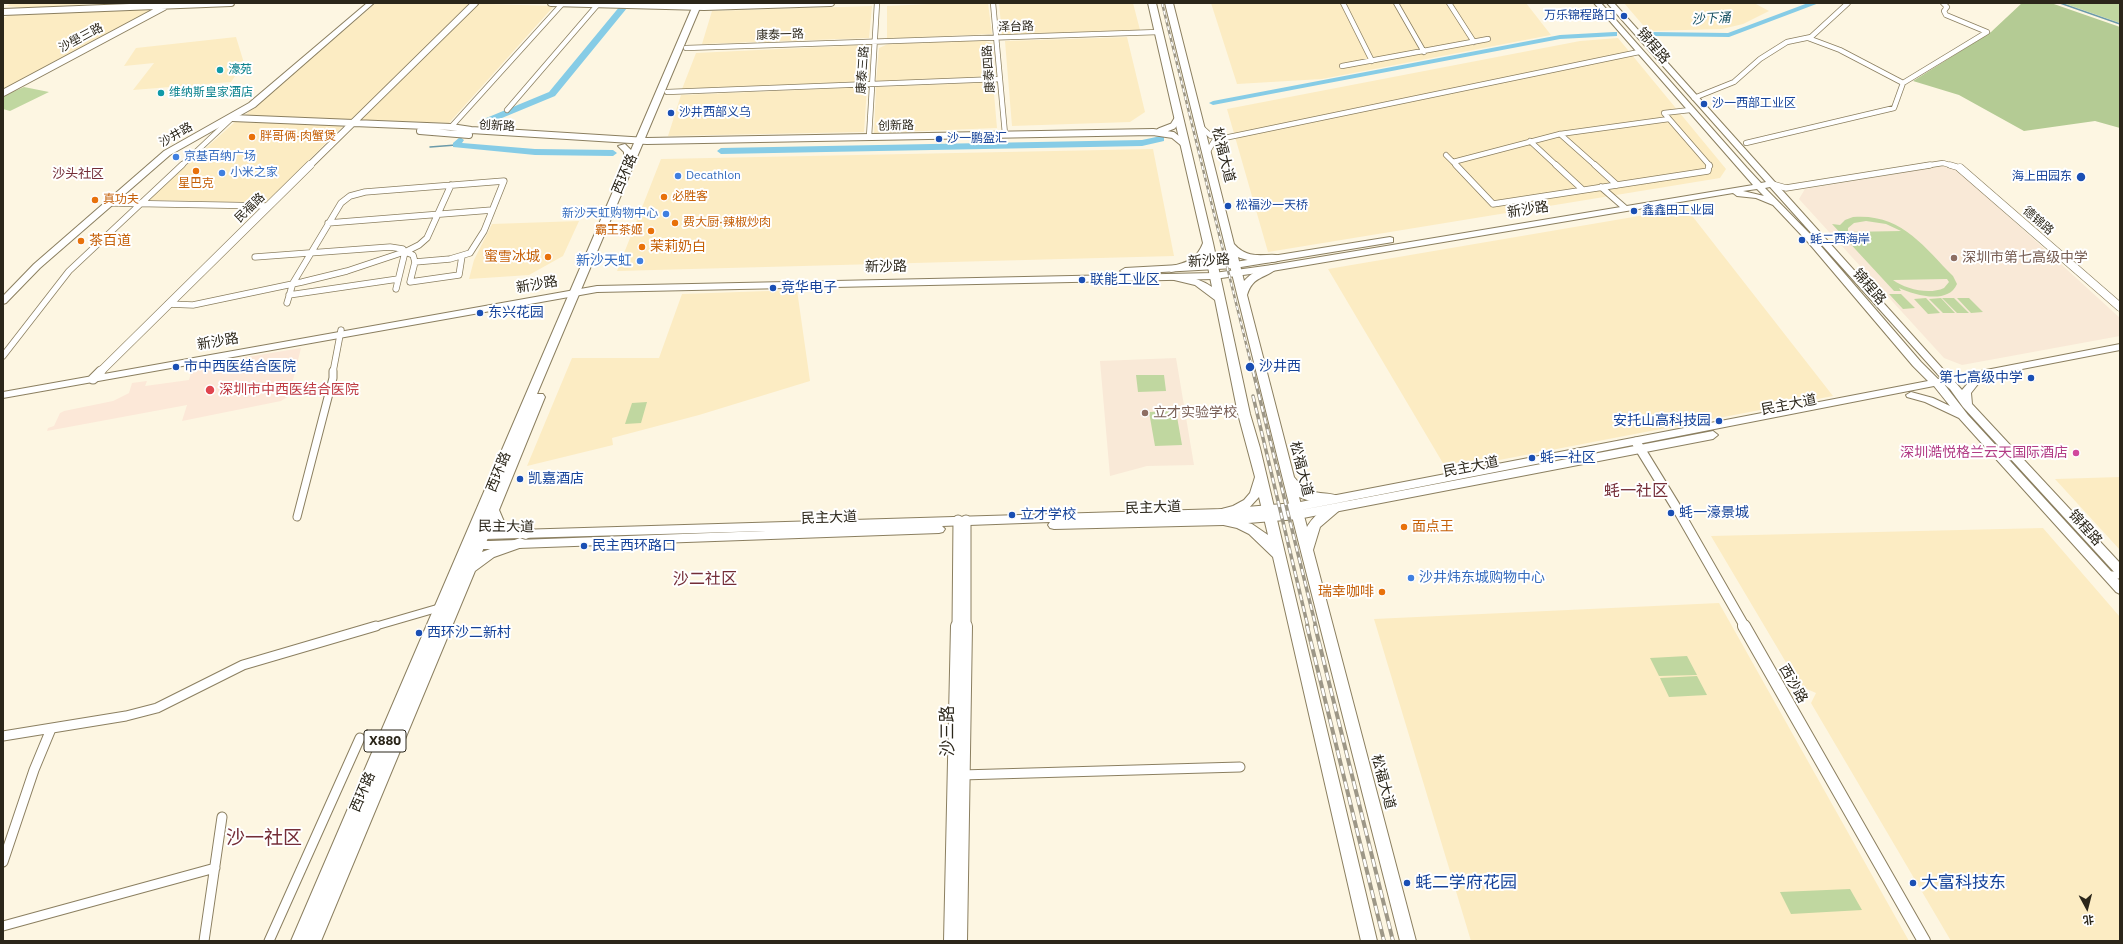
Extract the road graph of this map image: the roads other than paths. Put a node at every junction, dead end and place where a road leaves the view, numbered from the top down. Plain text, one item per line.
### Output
1 (186, 3) edge
2 (231, 3) edge
3 (367, 3) edge
4 (372, 3) edge
5 (475, 3) edge
6 (551, 3) edge
7 (563, 3) edge
8 (613, 3) edge
9 (780, 3) edge
10 (831, 3) edge
11 (877, 3) edge
12 (993, 3) edge
13 (1152, 3) edge
14 (1169, 3) edge
15 (1343, 3) edge
16 (1396, 3) edge
17 (1449, 3) edge
18 (1597, 3) edge
19 (1610, 3) edge
20 (1848, 3) edge
21 (1943, 3) edge
22 (598, 4) edge
23 (169, 5) edge
24 (701, 5) edge
25 (3, 11) edge
26 (1159, 32) junction
27 (997, 37) junction
28 (1808, 38) junction
29 (1488, 39) dead end
30 (874, 42) junction
31 (1474, 42) junction
32 (686, 48) junction
33 (1424, 52) junction
34 (1639, 52) junction
35 (1372, 61) junction
36 (1342, 66) dead end
37 (999, 79) junction
38 (1903, 83) junction
39 (872, 84) junction
40 (3, 92) edge
41 (667, 92) junction
42 (1694, 98) junction
43 (507, 110) dead end
44 (1690, 110) junction
45 (232, 118) junction
46 (1178, 118) junction
47 (1669, 119) junction
48 (354, 123) junction
49 (451, 127) junction
50 (1200, 127) junction
51 (1153, 132) junction
52 (1004, 134) junction
53 (1560, 134) junction
54 (869, 137) junction
55 (1229, 137) junction
56 (643, 141) junction
57 (1530, 141) junction
58 (1746, 143) dead end
59 (1184, 144) junction
60 (622, 146) dead end
61 (1207, 153) junction
62 (1446, 155) dead end
63 (631, 160) junction
64 (1453, 162) junction
65 (1960, 168) joint
66 (1745, 171) junction
67 (1770, 182) junction
68 (1757, 184) junction
69 (451, 185) junction
70 (1617, 185) junction
71 (1733, 185) junction
72 (1601, 187) junction
73 (1583, 190) junction
74 (1717, 193) junction
75 (110, 203) junction
76 (140, 203) junction
77 (268, 206) junction
78 (1622, 206) junction
79 (1778, 207) junction
80 (492, 210) junction
81 (438, 214) junction
82 (328, 223) junction
83 (1208, 243) junction
84 (1230, 244) junction
85 (405, 252) junction
86 (310, 253) junction
87 (462, 256) junction
88 (255, 257) dead end
89 (1278, 258) junction
90 (415, 262) junction
91 (1272, 268) junction
92 (1236, 270) junction
93 (1213, 272) junction
94 (1173, 273) junction
95 (398, 279) junction
96 (293, 283) junction
97 (396, 289) dead end
98 (581, 290) junction
99 (289, 295) junction
100 (1242, 296) junction
101 (3, 297) edge
102 (1218, 298) junction
103 (3, 301) edge
104 (287, 303) dead end
105 (168, 304) junction
106 (2120, 307) edge
107 (340, 332) junction
108 (2120, 347) edge
109 (2120, 354) edge
110 (3, 356) edge
111 (1917, 364) junction
112 (1934, 365) junction
113 (96, 376) junction
114 (1972, 380) junction
115 (1946, 385) junction
116 (3, 390) edge
117 (1914, 392) junction
118 (3, 395) edge
119 (1967, 405) junction
120 (1964, 417) junction
121 (1638, 446) junction
122 (1260, 475) junction
123 (1288, 476) junction
124 (1335, 504) junction
125 (493, 510) junction
126 (1297, 511) junction
127 (1269, 514) junction
128 (297, 517) dead end
129 (1223, 517) junction
130 (962, 524) junction
131 (523, 539) junction
132 (478, 540) junction
133 (1308, 554) junction
134 (1279, 557) junction
135 (2120, 571) edge
136 (467, 575) junction
137 (2108, 575) junction
138 (2120, 575) edge
139 (2120, 589) edge
140 (442, 606) junction
141 (51, 729) dead end
142 (3, 736) edge
143 (360, 738) dead end
144 (1240, 767) dead end
145 (959, 775) junction
146 (222, 817) dead end
147 (3, 862) edge
148 (215, 868) junction
149 (3, 926) edge
150 (204, 941) edge
151 (269, 941) edge
152 (299, 941) edge
153 (313, 941) edge
154 (950, 941) edge
155 (961, 941) edge
156 (1369, 941) edge
157 (1408, 941) edge
158 (1924, 941) edge

1 - 23 street
2 - 23 street
3 - 101 main road, 沙井路
4 - 45 main road, 沙井路
5 - 48 street, 民福路
6 - 7 street
7 - 22 street
7 - 49 street
8 - 24 street
9 - 24 street
10 - 24 street
11 - 30 street, 康泰三路
12 - 27 street, 康泰四路
13 - 26 main road
14 - 50 main road, 松福大道
15 - 35 street
16 - 33 street
17 - 31 street
18 - 34 main road, 锦程路
19 - 42 main road, 锦程路
20 - 28 street
21 - 38 street
22 - 24 street
22 - 43 street
23 - 25 street
23 - 40 street, 沙壆三路
24 - 32 main road, 西环路
24 - 56 main road, 西环路
26 - 27 street, 泽台路
26 - 46 main road
27 - 30 street, 泽台路
27 - 37 street, 康泰四路
28 - 38 street
28 - 42 street
29 - 31 street
30 - 32 street, 康泰一路
30 - 39 street, 康泰三路
31 - 33 street
32 - 41 main road, 西环路
33 - 35 street
34 - 44 main road, 锦程路
34 - 55 street
35 - 36 street
37 - 39 street
37 - 52 street, 康泰四路
38 - 58 street
39 - 41 street
39 - 54 street, 康泰三路
41 - 56 main road, 西环路
42 - 67 main road, 锦程路
44 - 47 street
44 - 66 main road, 锦程路
45 - 48 street, 创新路
45 - 75 main road, 沙井路
45 - 76 street
46 - 51 street, 创新路
46 - 59 main road
47 - 53 street
47 - 70 street
48 - 49 street, 创新路
48 - 56 street, 创新路
48 - 77 street, 民福路
49 - 56 street, 创新路
50 - 55 street
50 - 61 main road, 松福大道
51 - 52 street, 创新路
51 - 59 street, 创新路
52 - 54 street, 创新路
53 - 57 street
53 - 70 street
54 - 56 street, 创新路
55 - 61 street
56 - 63 main road, 西环路
56 - 98 main road, 西环路
57 - 64 street
57 - 73 street
59 - 83 main road
60 - 63 main road
61 - 84 main road, 松福大道
62 - 64 street
63 - 98 main road, 西环路
64 - 73 street
65 - 67 street
65 - 106 street, 德锦路
66 - 68 main road, 锦程路
66 - 71 main road
67 - 68 main road, 新沙路
67 - 112 main road, 锦程路
68 - 71 main road, 新沙路
68 - 74 main road, 新沙路
68 - 79 main road, 锦程路
69 - 80 street
69 - 81 street
69 - 82 street
70 - 72 street
71 - 78 main road, 新沙路
72 - 73 street
72 - 78 street
74 - 78 main road, 新沙路
74 - 79 main road
75 - 76 street
75 - 103 main road, 沙井路
76 - 77 street
76 - 110 street
77 - 105 street, 民福路
78 - 89 main road, 新沙路
78 - 91 main road, 新沙路
79 - 111 main road, 锦程路
80 - 81 street
80 - 87 street
81 - 82 street
81 - 85 street
82 - 86 street
83 - 93 main road
83 - 94 main road
84 - 89 main road
84 - 92 main road, 松福大道
85 - 86 street
85 - 90 street
85 - 95 street
85 - 96 street
86 - 88 street
86 - 96 street
87 - 90 street
87 - 90 street
89 - 92 main road, 新沙路
91 - 92 main road, 新沙路
91 - 100 main road
92 - 93 main road, 新沙路
92 - 100 main road, 松福大道
93 - 94 main road, 新沙路
93 - 102 main road
94 - 98 main road, 新沙路
94 - 102 main road
95 - 97 street
95 - 99 street
96 - 99 street
96 - 105 street
98 - 107 main road, 新沙路
98 - 125 main road, 西环路
98 - 132 main road, 西环路
99 - 104 street
100 - 123 main road, 松福大道
102 - 122 main road
105 - 113 street, 民福路
107 - 113 main road, 新沙路
107 - 128 street
108 - 114 main road, 民主大道
109 - 114 main road, 民主大道
111 - 115 main road, 锦程路
111 - 117 main road
112 - 114 main road
112 - 115 main road, 锦程路
113 - 116 main road, 新沙路
113 - 118 main road, 新沙路
114 - 115 main road, 民主大道
114 - 119 main road
115 - 117 main road, 民主大道
115 - 119 main road, 锦程路
115 - 120 main road, 锦程路
117 - 120 main road
117 - 121 main road, 民主大道
119 - 135 main road, 锦程路
120 - 137 main road, 锦程路
121 - 124 main road, 民主大道
121 - 158 street, 西沙路
122 - 127 main road
122 - 129 main road
123 - 124 main road
123 - 126 main road, 松福大道
124 - 126 main road, 民主大道
124 - 133 main road
125 - 131 main road
125 - 132 main road, 西环路
126 - 127 main road, 民主大道
126 - 133 main road, 松福大道
127 - 129 main road, 民主大道
127 - 134 main road
129 - 130 main road, 民主大道
129 - 134 main road
130 - 131 main road, 民主大道
130 - 145 street, 沙三路
131 - 132 main road, 民主大道
131 - 136 main road
132 - 136 main road, 西环路 / X880
132 - 140 main road, 西环路 / X880
133 - 157 main road, 松福大道
134 - 156 main road
136 - 153 main road, 西环路 / X880
137 - 138 street
137 - 139 main road, 锦程路
140 - 142 street
140 - 152 main road, 西环路 / X880
141 - 147 street
143 - 151 street
144 - 145 street
145 - 154 street, 沙三路
145 - 155 street, 沙三路
146 - 148 street
148 - 149 street
148 - 150 street

